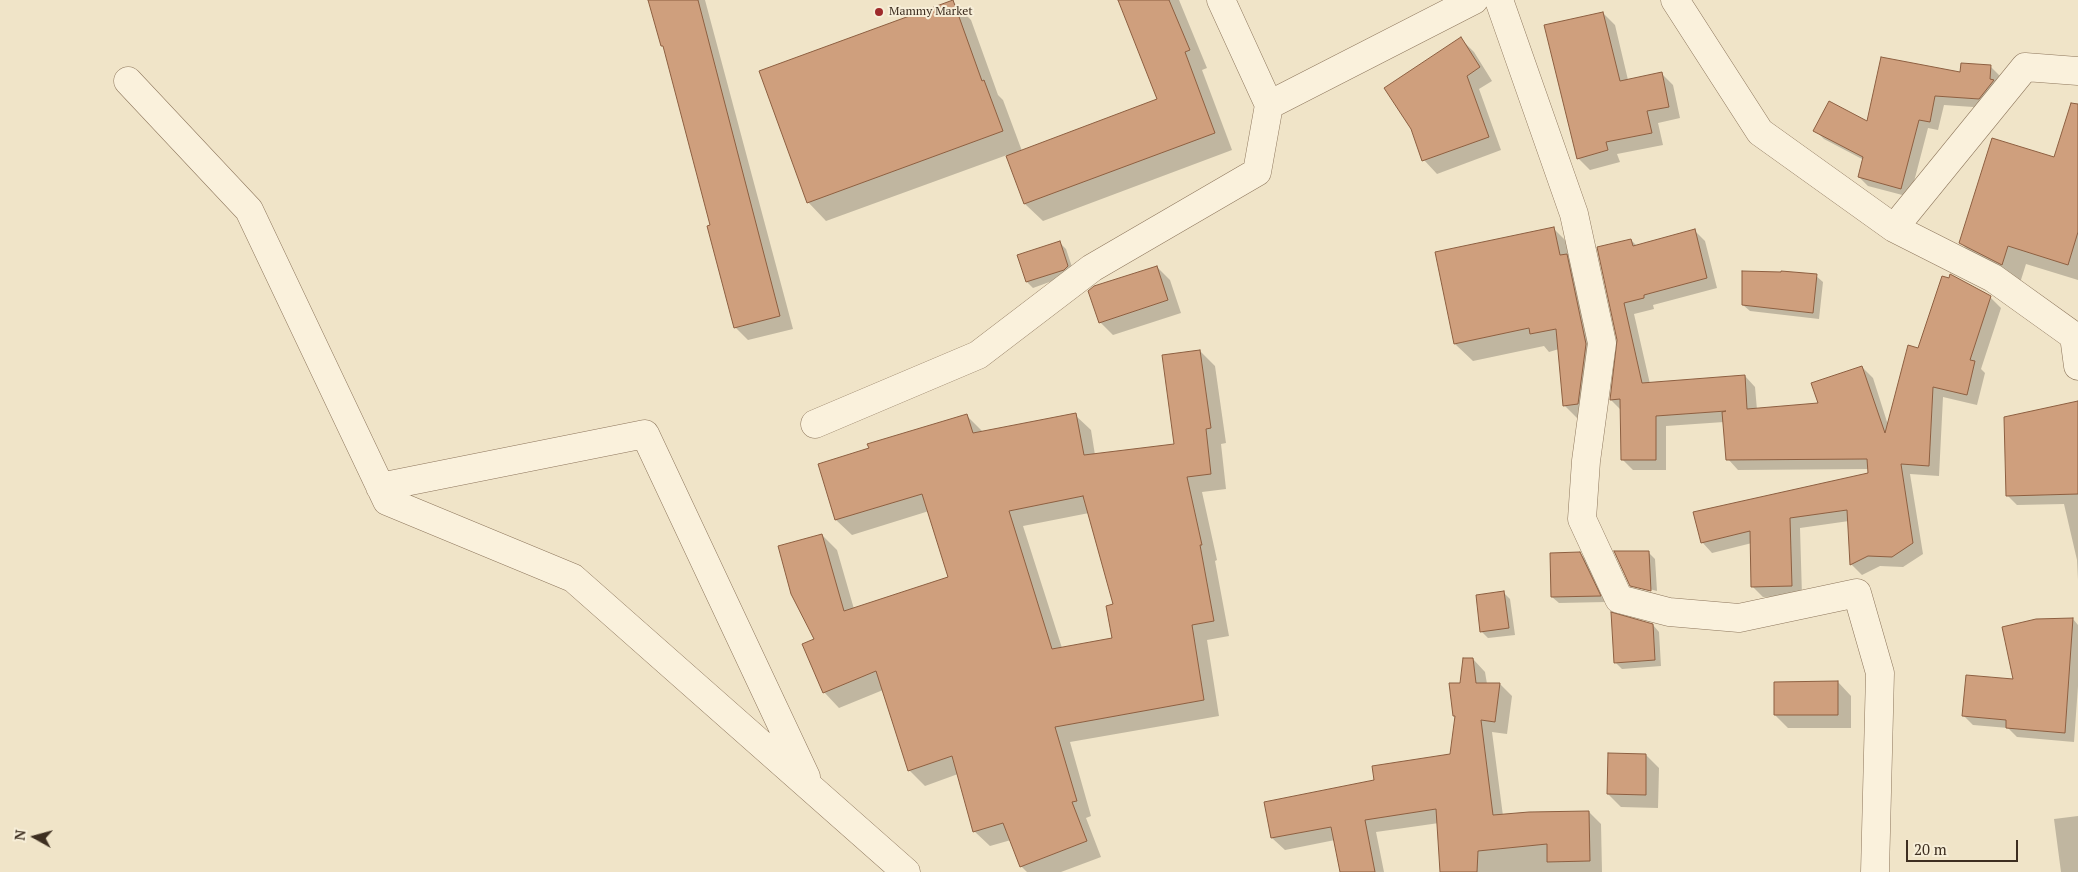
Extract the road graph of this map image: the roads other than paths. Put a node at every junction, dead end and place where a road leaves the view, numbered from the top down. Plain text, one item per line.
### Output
1 (1220, 0) edge
2 (1474, 0) edge
3 (1499, 0) edge
4 (1675, 0) edge
5 (2078, 71) edge
6 (128, 81) dead end
7 (1269, 105) junction
8 (1894, 228) junction
9 (2076, 336) edge
10 (2078, 366) edge
11 (815, 424) dead end
12 (380, 487) junction
13 (810, 786) junction
14 (906, 872) edge
15 (1875, 872) edge

1 - 7 street
2 - 7 street
3 - 15 street
4 - 8 street
5 - 8 street
6 - 12 street
7 - 11 street
8 - 9 street
9 - 10 street
12 - 13 street
12 - 13 street
13 - 14 street

